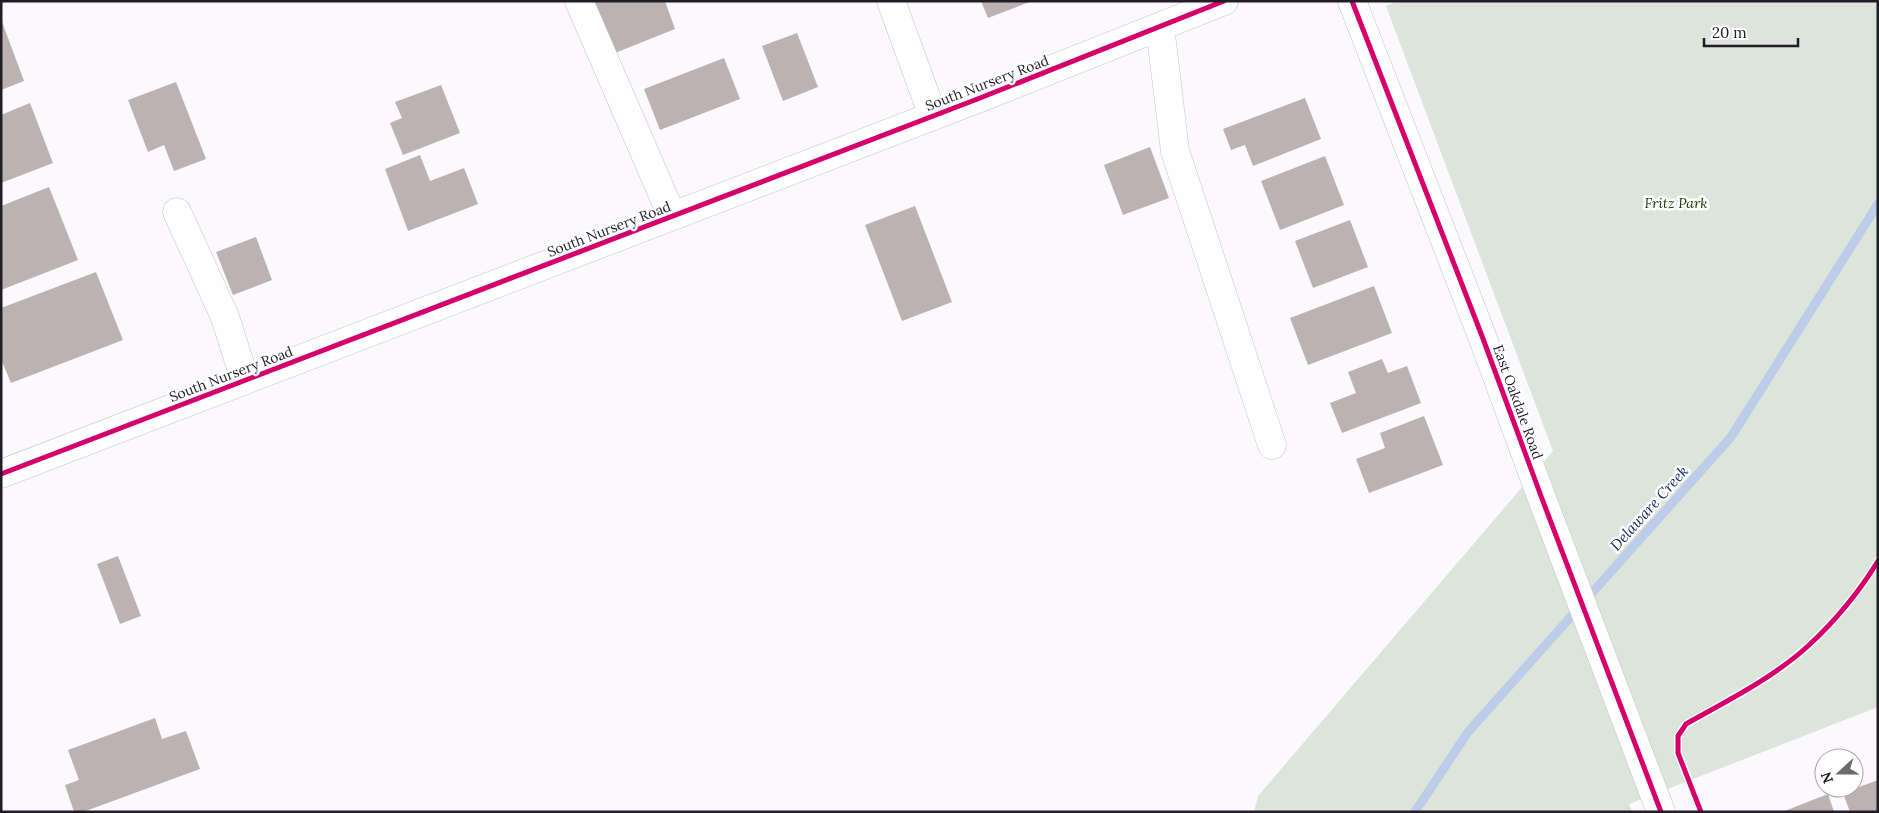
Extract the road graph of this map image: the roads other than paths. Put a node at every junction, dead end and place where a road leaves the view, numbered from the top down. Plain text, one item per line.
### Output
1 (579, 1) edge
2 (891, 1) edge
3 (1224, 1) edge
4 (1352, 1) edge
5 (1160, 27) junction
6 (934, 116) junction
7 (177, 212) dead end
8 (672, 216) junction
9 (245, 380) junction
10 (1272, 444) dead end
11 (1, 474) edge
12 (1661, 812) edge

1 - 8 street
2 - 6 street
3 - 5 street, South Nursery Road
4 - 12 street, East Oakdale Road
5 - 6 street, South Nursery Road
5 - 10 street
6 - 8 street, South Nursery Road
7 - 9 street
8 - 9 street, South Nursery Road
9 - 11 street, South Nursery Road

